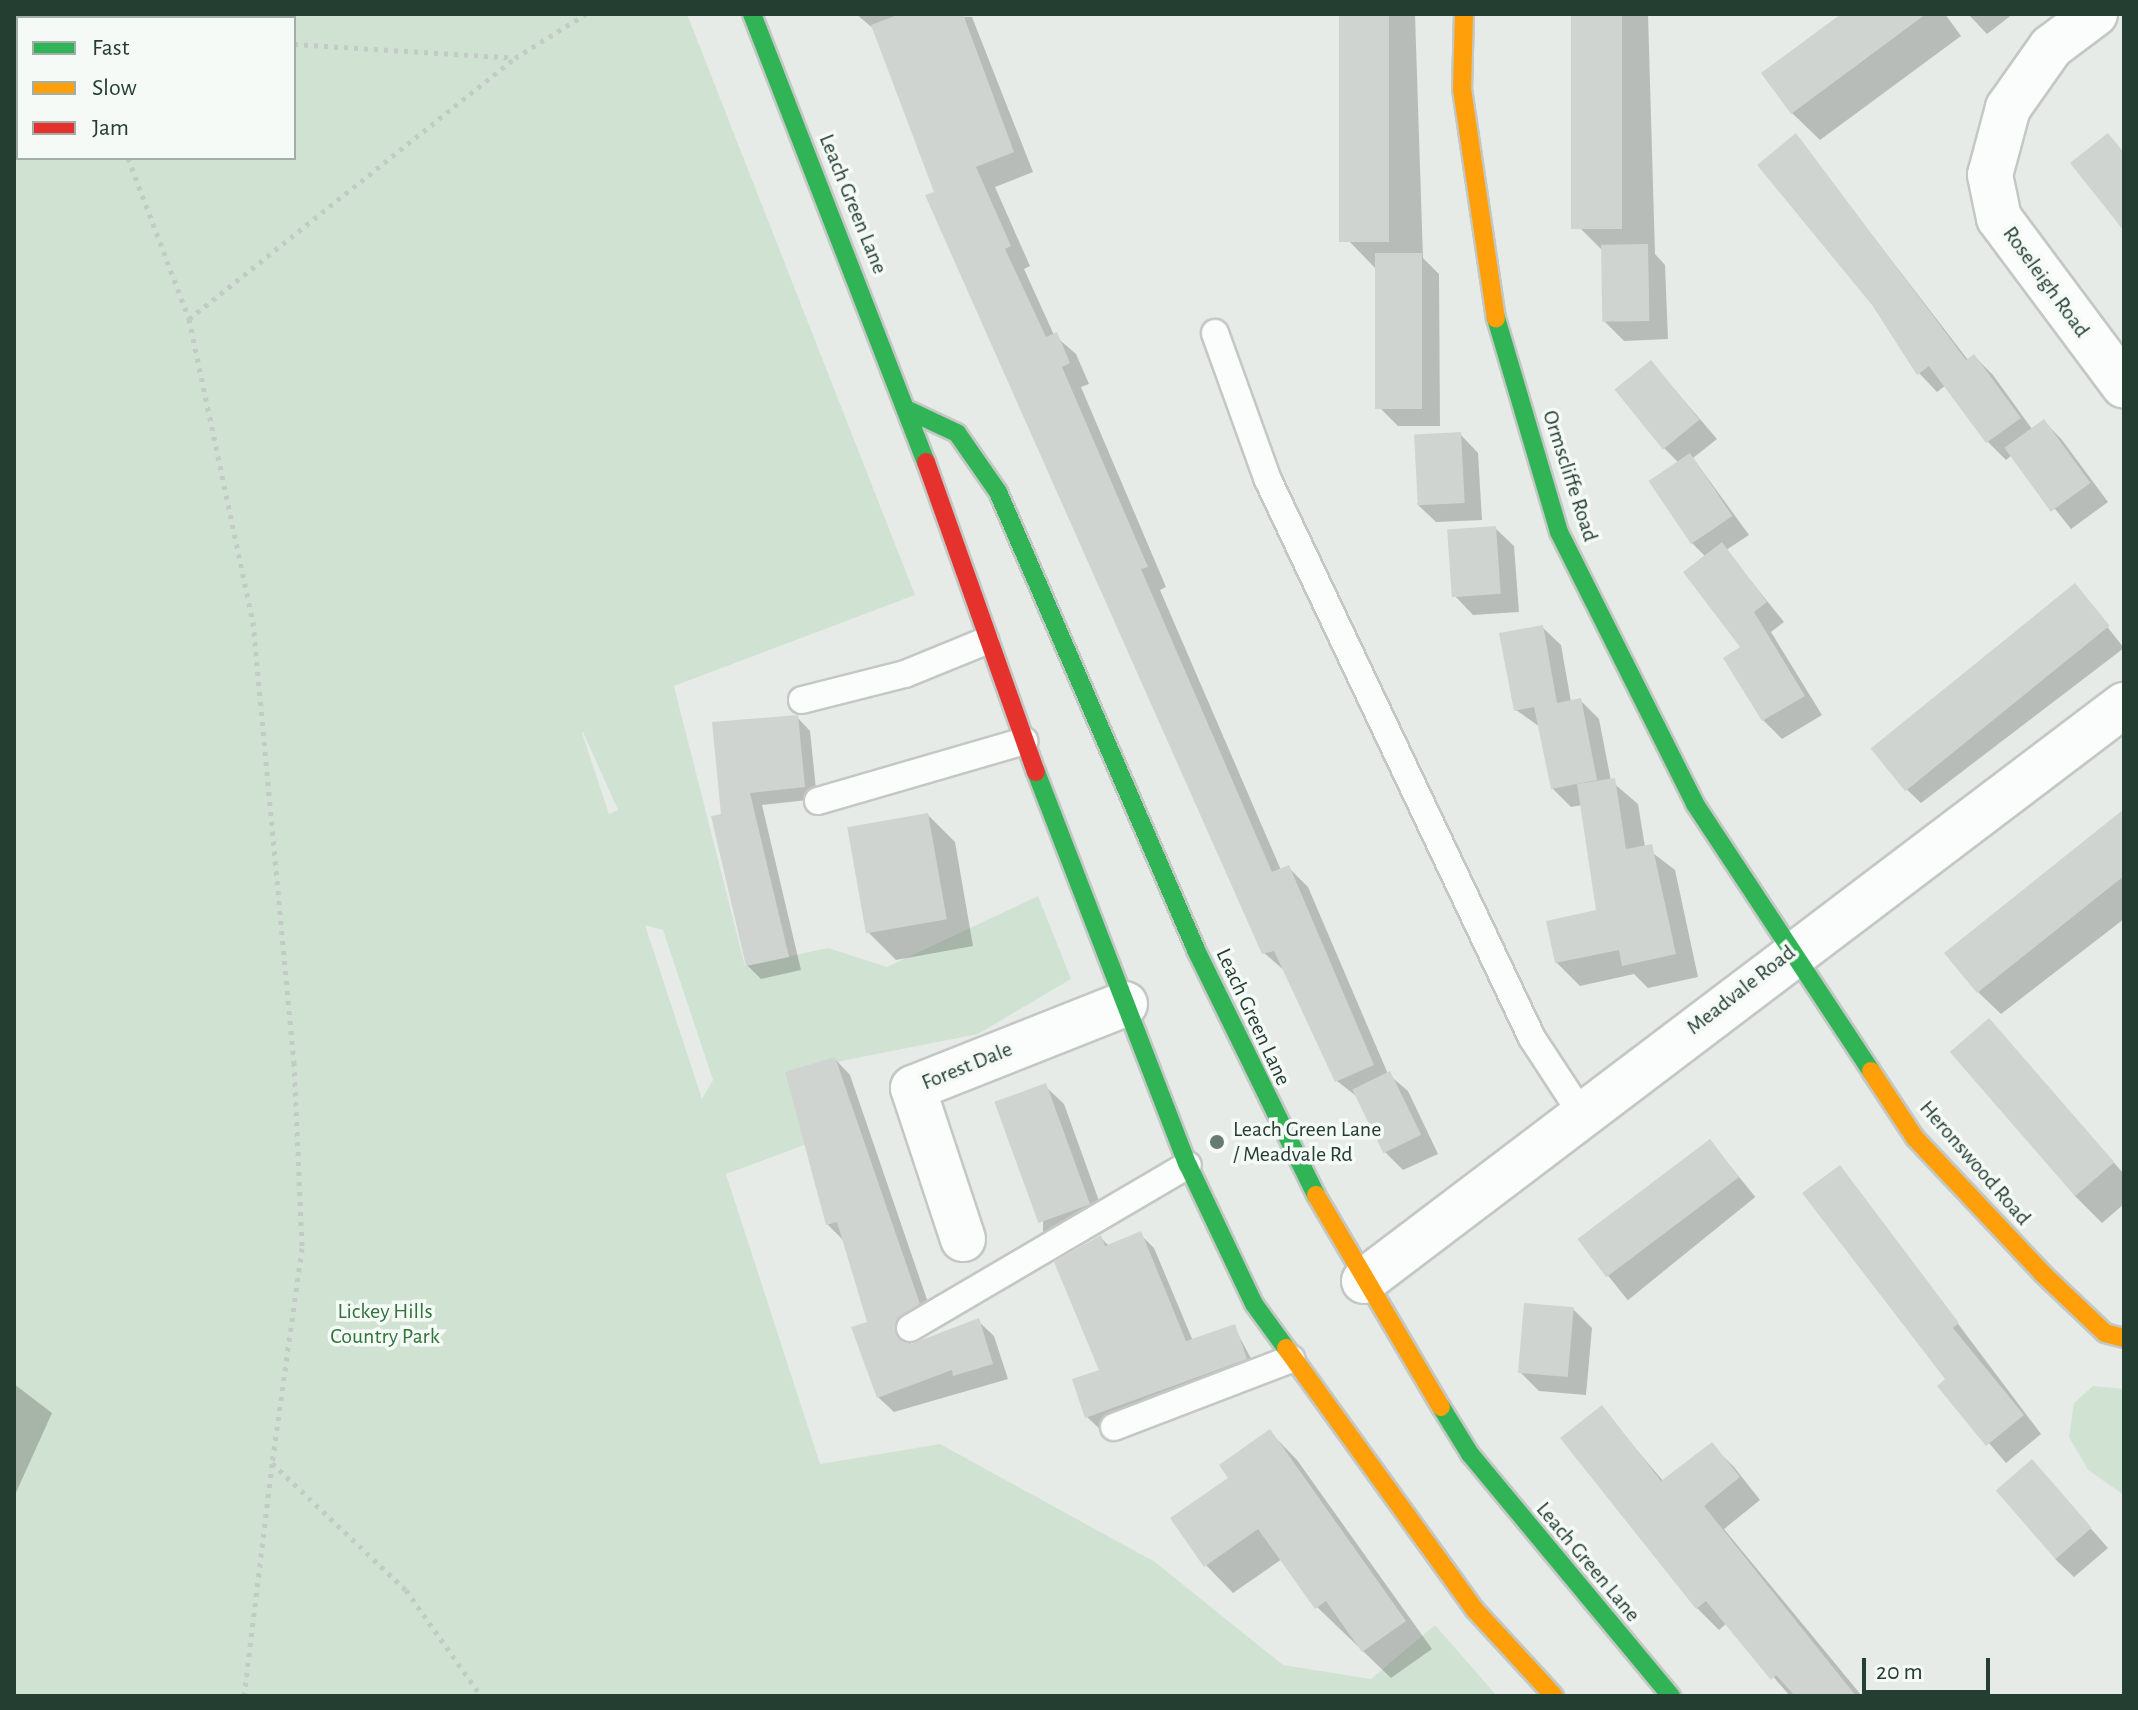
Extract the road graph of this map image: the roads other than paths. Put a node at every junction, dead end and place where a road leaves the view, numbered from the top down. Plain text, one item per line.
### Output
1 (752, 14) edge
2 (1464, 14) edge
3 (2095, 14) edge
4 (1215, 333) dead end
5 (2124, 386) edge
6 (910, 411) junction
7 (986, 641) junction
8 (802, 700) dead end
9 (2124, 705) edge
10 (1024, 741) junction
11 (818, 801) dead end
12 (1793, 949) junction
13 (1125, 1004) junction
14 (1581, 1113) junction
15 (1188, 1165) junction
16 (963, 1239) dead end
17 (1364, 1281) junction
18 (910, 1328) dead end
19 (2124, 1338) edge
20 (1291, 1359) junction
21 (1114, 1427) dead end
22 (1554, 1696) edge
23 (1671, 1696) edge

1 - 6 street, Leach Green Lane
2 - 12 street, Ormscliffe Road
3 - 5 street, Roseleigh Road
4 - 14 lane
6 - 7 street, Leach Green Lane
6 - 17 street, Leach Green Lane
7 - 8 lane
7 - 10 street, Leach Green Lane
9 - 12 street, Meadvale Road
10 - 11 lane
10 - 13 street, Leach Green Lane
12 - 14 street, Meadvale Road
12 - 19 street, Heronswood Road
13 - 15 street, Leach Green Lane
13 - 16 street, Forest Dale
14 - 17 street, Meadvale Road
15 - 18 lane
15 - 20 street, Leach Green Lane
17 - 23 street, Leach Green Lane
20 - 21 lane
20 - 22 street, Leach Green Lane

